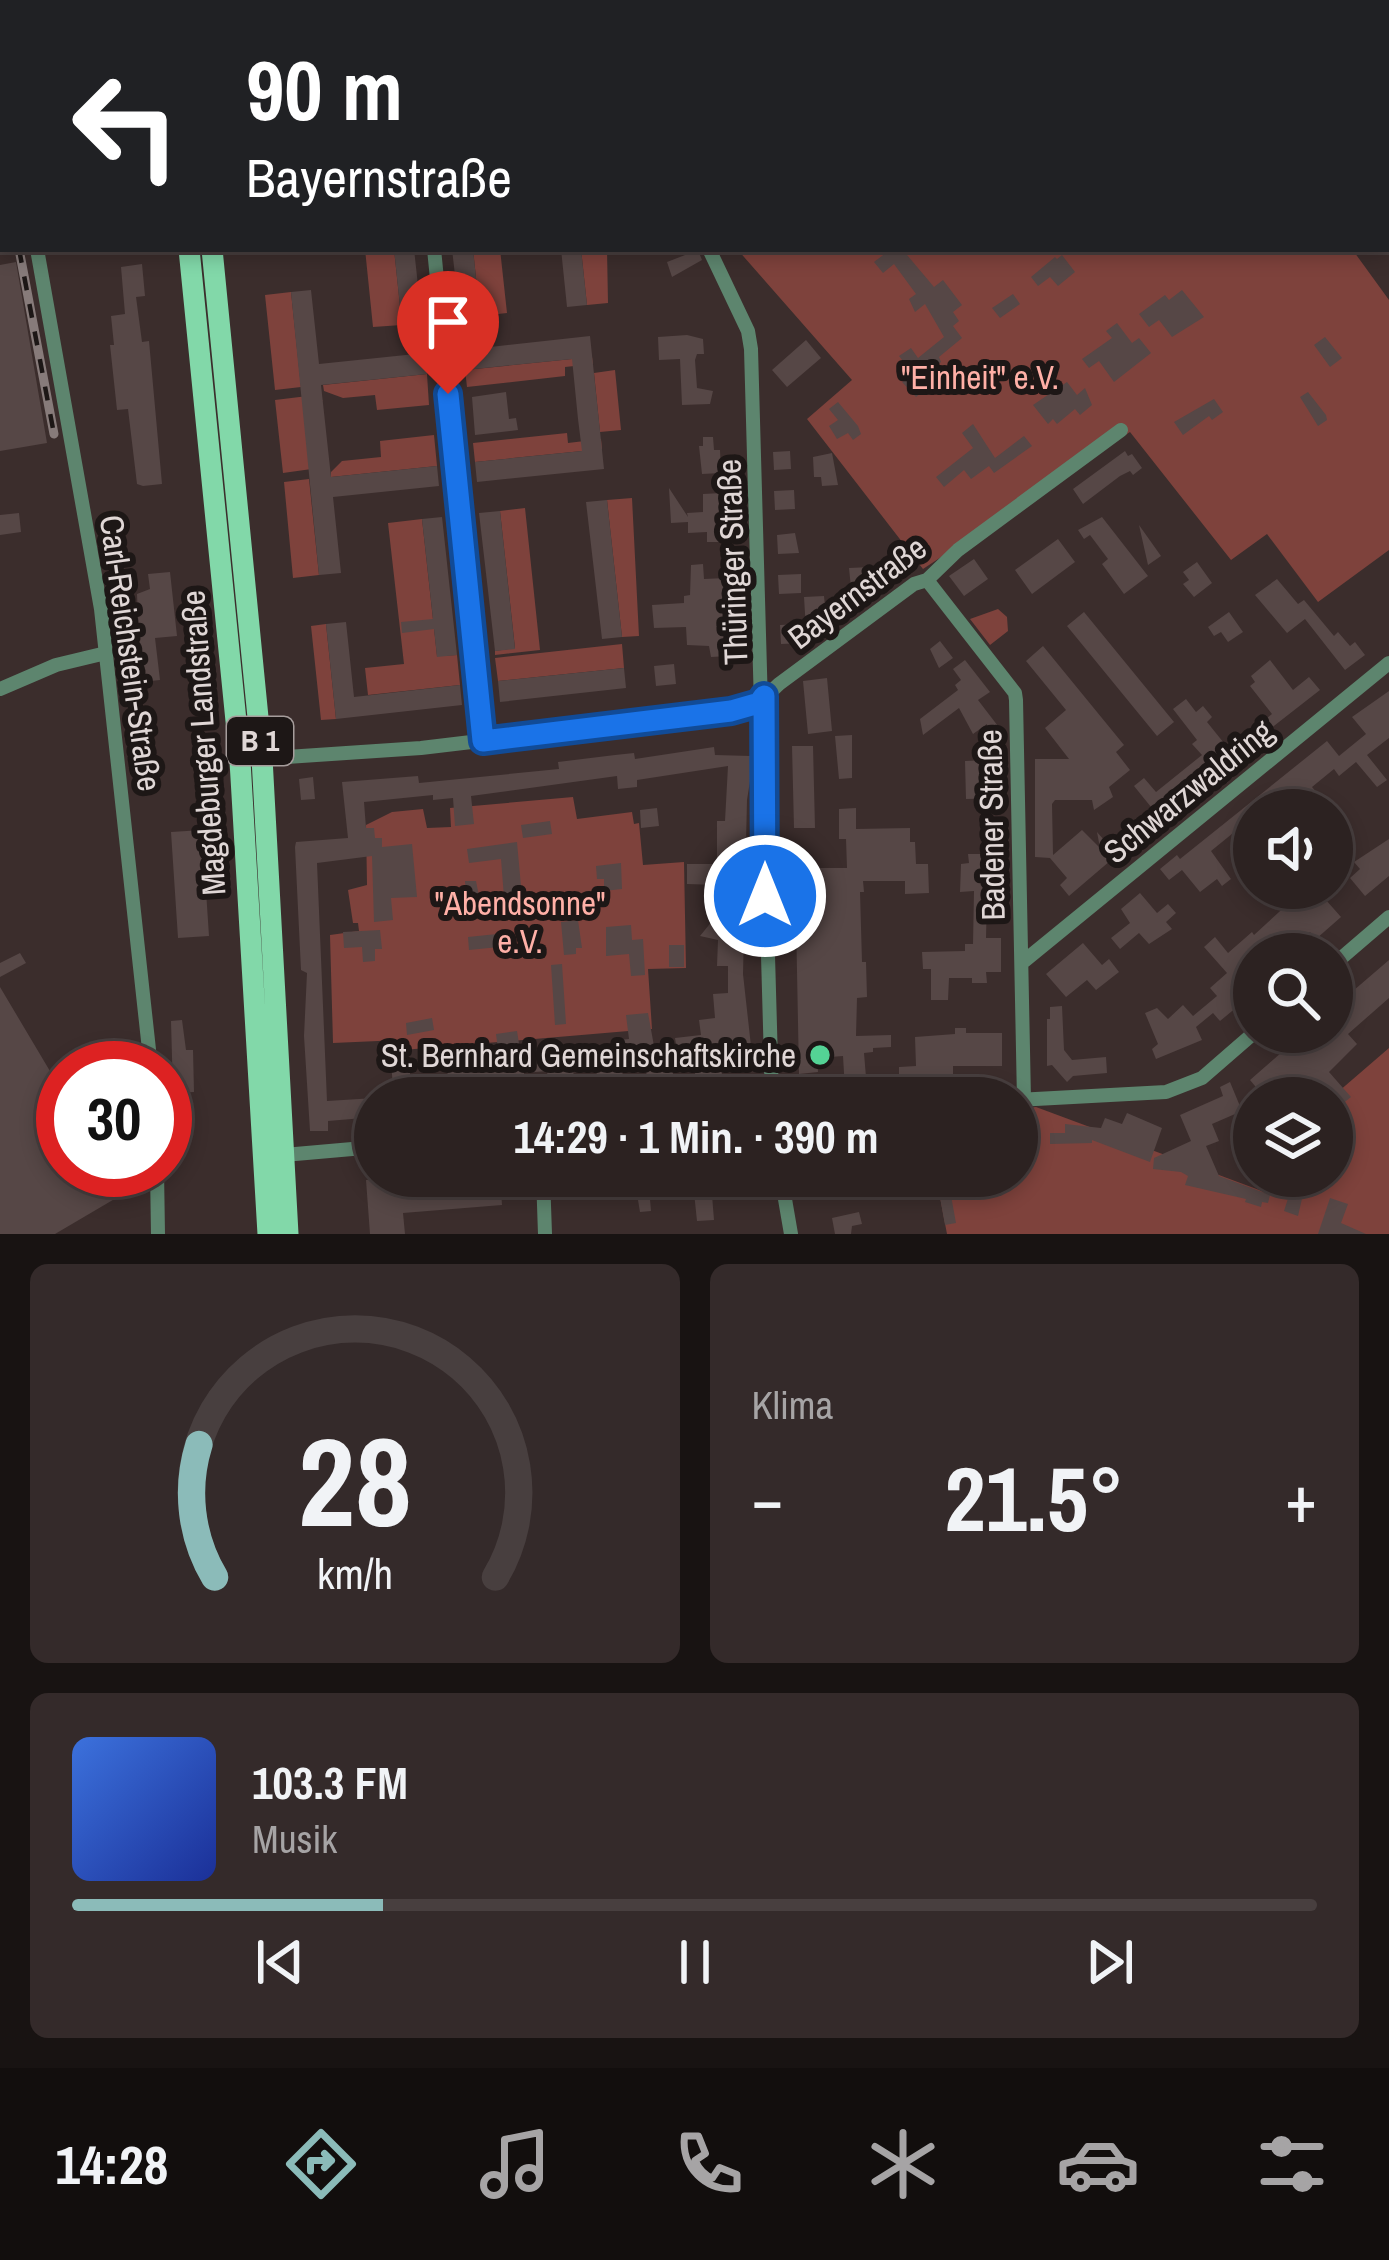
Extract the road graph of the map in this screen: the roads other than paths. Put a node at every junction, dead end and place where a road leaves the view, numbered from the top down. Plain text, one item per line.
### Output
1 (38, 252) edge
2 (189, 252) edge
3 (212, 252) edge
4 (434, 252) edge
5 (710, 252) edge
6 (1121, 430) dead end
7 (927, 580) junction
8 (106, 652) junction
9 (1389, 663) edge
10 (0, 689) edge
11 (764, 696) junction
12 (483, 741) junction
13 (251, 760) junction
14 (1389, 917) edge
15 (1353, 948) edge
16 (1023, 962) junction
17 (148, 1041) edge
18 (1233, 1052) edge
19 (771, 1077) edge
20 (1020, 1077) edge
21 (1038, 1099) edge
22 (354, 1150) edge
23 (284, 1155) junction
24 (157, 1197) edge
25 (544, 1197) edge
26 (785, 1197) edge
27 (158, 1234) edge
28 (268, 1234) edge
29 (288, 1234) edge
30 (545, 1234) edge
31 (791, 1234) edge

1 - 8 street, Carl-Reichstein-Straße
2 - 13 main road, Magdeburger Landstraße / B 1
3 - 13 main road, Magdeburger Landstraße / B 1
4 - 12 street
5 - 11 street, Thüringer Straße
6 - 7 street, Bayernstraße
7 - 11 street, Bayernstraße
7 - 16 street, Badener Straße
8 - 10 street
8 - 17 street, Carl-Reichstein-Straße
9 - 16 street, Schwarzwaldring
11 - 12 street, Bayernstraße
11 - 19 street, Thüringer Straße
12 - 13 street, Bayernstraße
13 - 23 main road, Magdeburger Landstraße / B 1
13 - 28 main road, Magdeburger Landstraße / B 1
14 - 15 street
16 - 20 street, Badener Straße
18 - 21 street
22 - 23 street
23 - 29 main road, Magdeburger Landstraße / B 1
24 - 27 street
25 - 30 street
26 - 31 street

